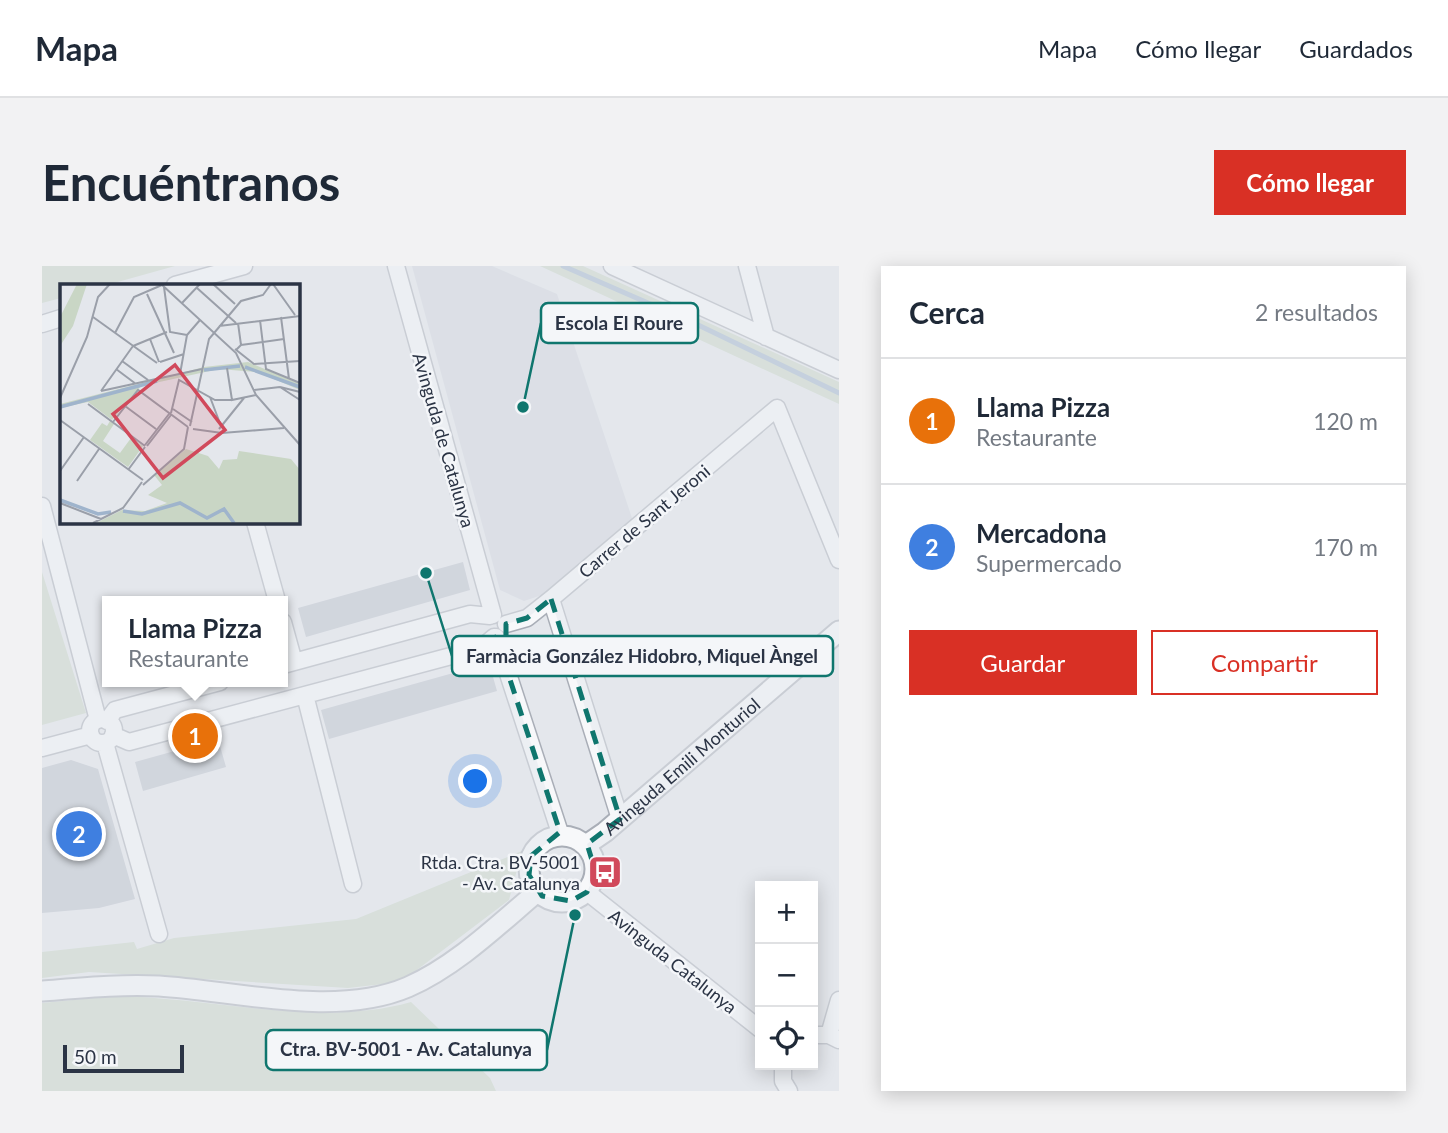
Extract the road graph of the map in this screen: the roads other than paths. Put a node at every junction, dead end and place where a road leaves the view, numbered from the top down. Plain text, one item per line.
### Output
1 (244, 266) edge
2 (396, 266) edge
3 (612, 266) edge
4 (747, 266) edge
5 (184, 284) edge
6 (60, 318) edge
7 (42, 324) edge
8 (766, 337) junction
9 (835, 363) edge
10 (42, 506) edge
11 (255, 523) edge
12 (839, 560) edge
13 (276, 596) edge
14 (551, 599) junction
15 (496, 626) junction
16 (839, 631) edge
17 (288, 663) edge
18 (201, 687) edge
19 (305, 695) junction
20 (103, 731) junction
21 (42, 748) edge
22 (620, 820) junction
23 (561, 836) junction
24 (586, 845) junction
25 (353, 884) dead end
26 (537, 892) junction
27 (587, 892) junction
28 (159, 934) dead end
29 (42, 991) edge
30 (839, 1000) edge
31 (755, 1025) edge
32 (827, 1037) edge
33 (783, 1070) edge
34 (789, 1091) edge

1 - 5 street
2 - 15 street, Avinguda de Catalunya
3 - 8 street
4 - 8 street
6 - 7 street
8 - 9 street
10 - 20 street
11 - 13 street
12 - 14 street, Carrer de Sant Jeroni
14 - 15 street, Carrer de Sant Jeroni
14 - 22 street
15 - 17 street
15 - 19 street, Carrer de Sant Jeroni
15 - 23 street, Avinguda de Catalunya
16 - 22 street, Avinguda Emili Monturiol
18 - 20 street
19 - 20 street, Carrer de Sant Jeroni
19 - 25 street
20 - 21 street
20 - 28 street
22 - 24 street, Avinguda Emili Monturiol
23 - 24 street
23 - 26 street
24 - 27 street
26 - 27 street
26 - 29 street
27 - 31 street, Avinguda Catalunya
30 - 32 street
33 - 34 street

